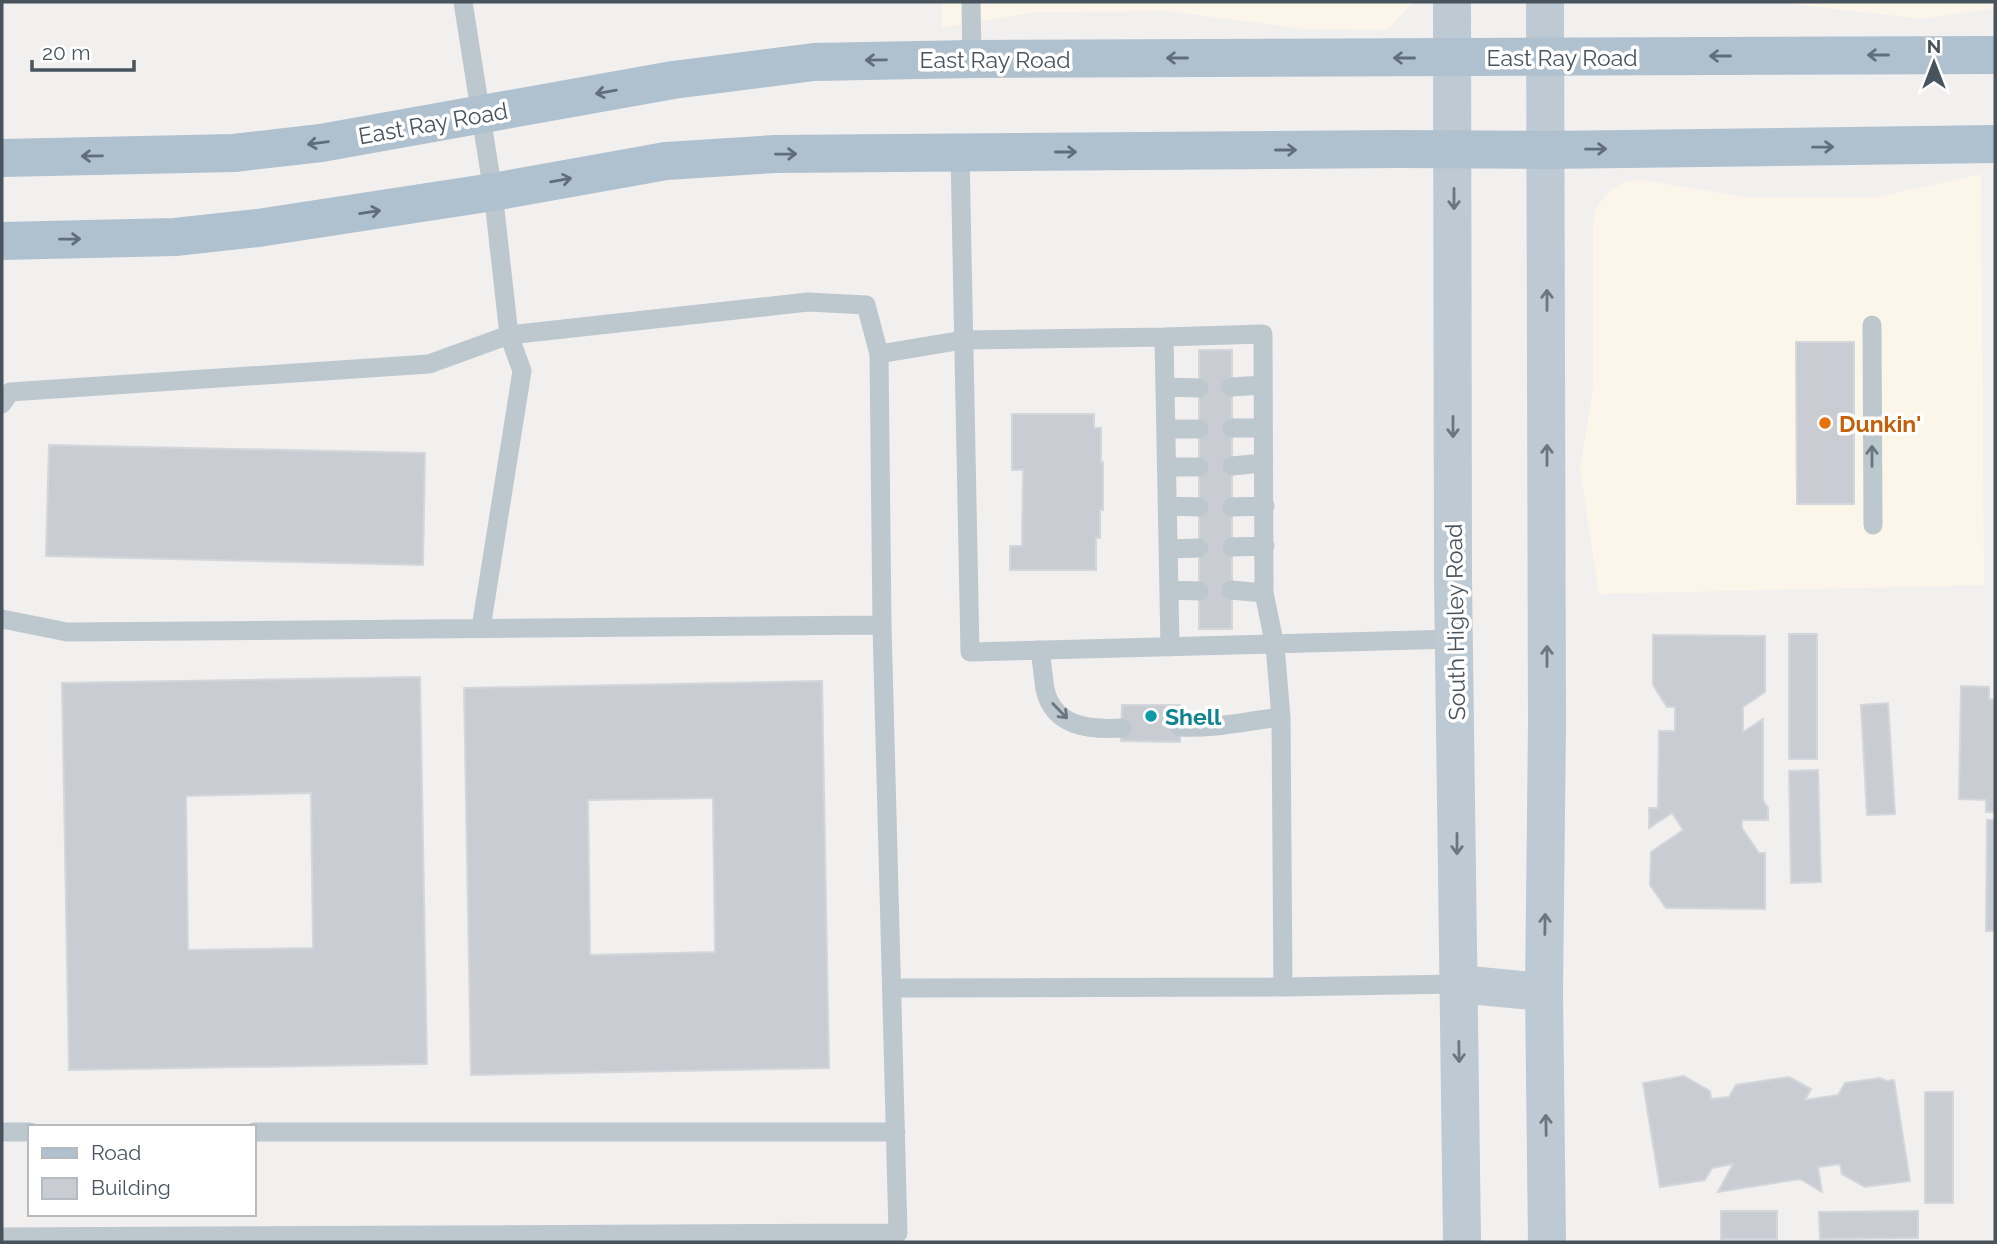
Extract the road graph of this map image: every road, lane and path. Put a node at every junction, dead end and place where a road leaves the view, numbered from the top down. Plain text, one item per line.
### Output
1 (463, 2) edge
2 (971, 2) edge
3 (1452, 2) edge
4 (1545, 2) edge
5 (1995, 55) edge
6 (1546, 57) junction
7 (1452, 58) junction
8 (972, 59) junction
9 (482, 114) junction
10 (1995, 144) edge
11 (1454, 150) junction
12 (1546, 150) junction
13 (960, 153) junction
14 (2, 158) edge
15 (494, 192) junction
16 (2, 241) edge
17 (1872, 325) dead end
18 (509, 335) junction
19 (1164, 337) junction
20 (962, 340) junction
21 (879, 354) junction
22 (1263, 385) junction
23 (1166, 387) junction
24 (1231, 387) dead end
25 (1199, 388) dead end
26 (2, 404) edge
27 (1232, 428) dead end
28 (1263, 428) junction
29 (1166, 429) junction
30 (1199, 429) dead end
31 (1263, 463) junction
32 (1232, 466) dead end
33 (1167, 467) junction
34 (1199, 467) dead end
35 (1168, 506) junction
36 (1265, 506) junction
37 (1199, 507) dead end
38 (1232, 507) dead end
39 (1872, 524) dead end
40 (1265, 546) junction
41 (1232, 547) dead end
42 (1199, 548) dead end
43 (1168, 549) junction
44 (1169, 590) junction
45 (1231, 590) dead end
46 (1199, 591) dead end
47 (1264, 593) junction
48 (2, 620) edge
49 (882, 625) junction
50 (481, 628) junction
51 (1455, 639) junction
52 (1275, 646) junction
53 (1170, 647) junction
54 (1040, 650) junction
55 (1281, 717) junction
56 (1180, 727) dead end
57 (1122, 728) dead end
58 (1458, 984) junction
59 (1283, 987) junction
60 (892, 988) junction
61 (1544, 992) junction
62 (2, 1132) edge
63 (28, 1132) edge
64 (256, 1132) edge
65 (897, 1132) junction
66 (2, 1237) edge
67 (1462, 1242) edge
68 (1547, 1242) edge

1 - 9 lane
2 - 8 lane
3 - 7 main road, South Higley Road
4 - 6 main road
5 -> 6 main road, East Ray Road
6 - 7 main road, East Ray Road
6 - 12 main road
7 -> 8 main road, East Ray Road
7 - 11 main road, South Higley Road
8 -> 9 main road, East Ray Road
9 -> 14 main road, East Ray Road
9 - 15 lane
12 -> 10 main road
11 - 12 main road
13 -> 11 main road
11 -> 51 main road, South Higley Road
61 -> 12 main road
15 -> 13 main road
13 - 20 lane
16 -> 15 main road
15 - 18 lane
39 -> 17 lane
18 - 21 lane
18 - 26 lane
18 - 50 lane
19 - 20 lane
19 - 22 lane
19 - 23 lane
20 - 21 lane
20 - 54 lane
21 - 49 lane
22 - 24 lane
22 - 28 lane
23 - 25 lane
23 - 29 lane
27 - 28 lane
28 - 31 lane
29 - 30 lane
29 - 33 lane
31 - 32 lane
31 - 36 lane
33 - 34 lane
33 - 35 lane
35 - 37 lane
35 - 43 lane
36 - 38 lane
36 - 40 lane
40 - 41 lane
40 - 47 lane
42 - 43 lane
43 - 44 lane
44 - 46 lane
44 - 53 lane
45 - 47 lane
47 - 52 lane
48 - 50 lane
49 - 50 lane
49 - 60 lane
51 - 52 lane
51 -> 58 main road, South Higley Road
52 - 53 lane
52 - 55 lane
53 - 54 lane
54 -> 57 lane
55 - 56 lane
55 - 59 lane
58 - 59 lane
58 - 61 main road
58 -> 67 main road, South Higley Road
59 - 60 lane
60 - 65 lane
68 -> 61 main road
62 - 63 lane
64 - 65 lane
65 - 66 lane

